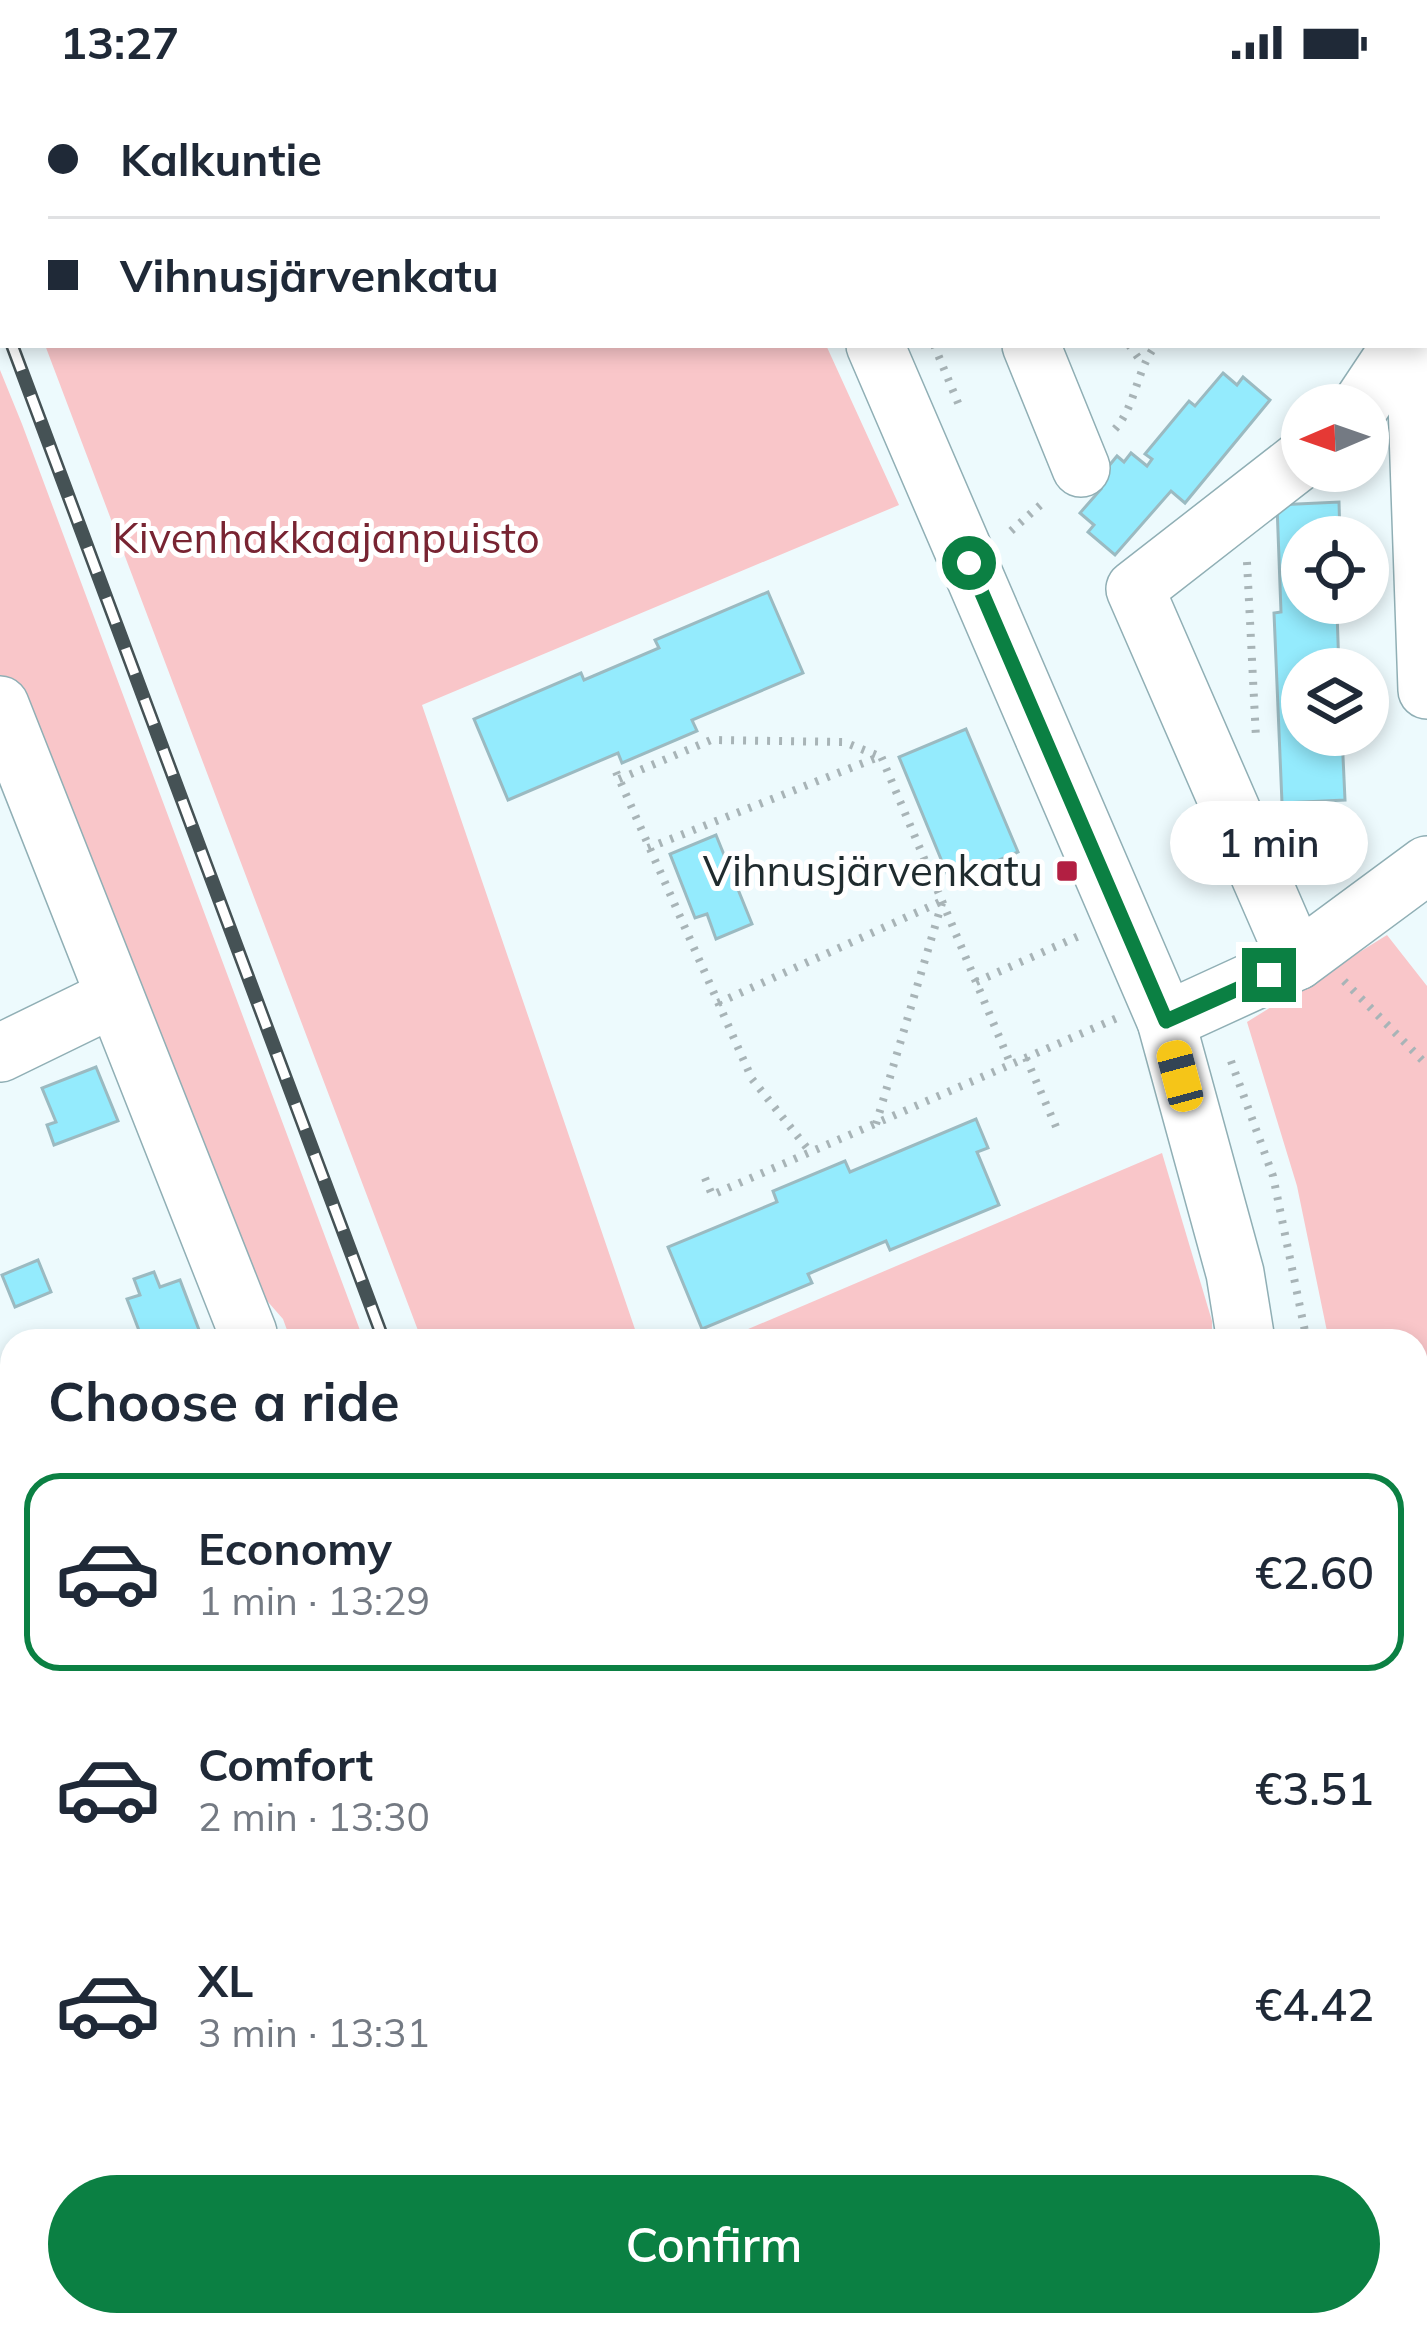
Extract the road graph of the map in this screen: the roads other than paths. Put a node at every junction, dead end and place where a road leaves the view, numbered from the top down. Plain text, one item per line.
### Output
1 (876, 348) edge
2 (1032, 348) edge
3 (1399, 348) edge
4 (1414, 348) edge
5 (1375, 384) edge
6 (1393, 415) edge
7 (1081, 468) road end
8 (1281, 476) edge
9 (1427, 690) edge
10 (0, 705) edge
11 (1427, 865) edge
12 (1306, 955) junction
13 (113, 998) junction
14 (1162, 1011) junction
15 (0, 1053) edge
16 (246, 1329) edge
17 (1244, 1329) edge

1 - 14 street
2 - 7 street
3 - 5 street
4 - 6 street
6 - 9 street
8 - 12 street
10 - 13 street
11 - 12 street
12 - 14 street
13 - 15 street
13 - 16 street
14 - 17 street

